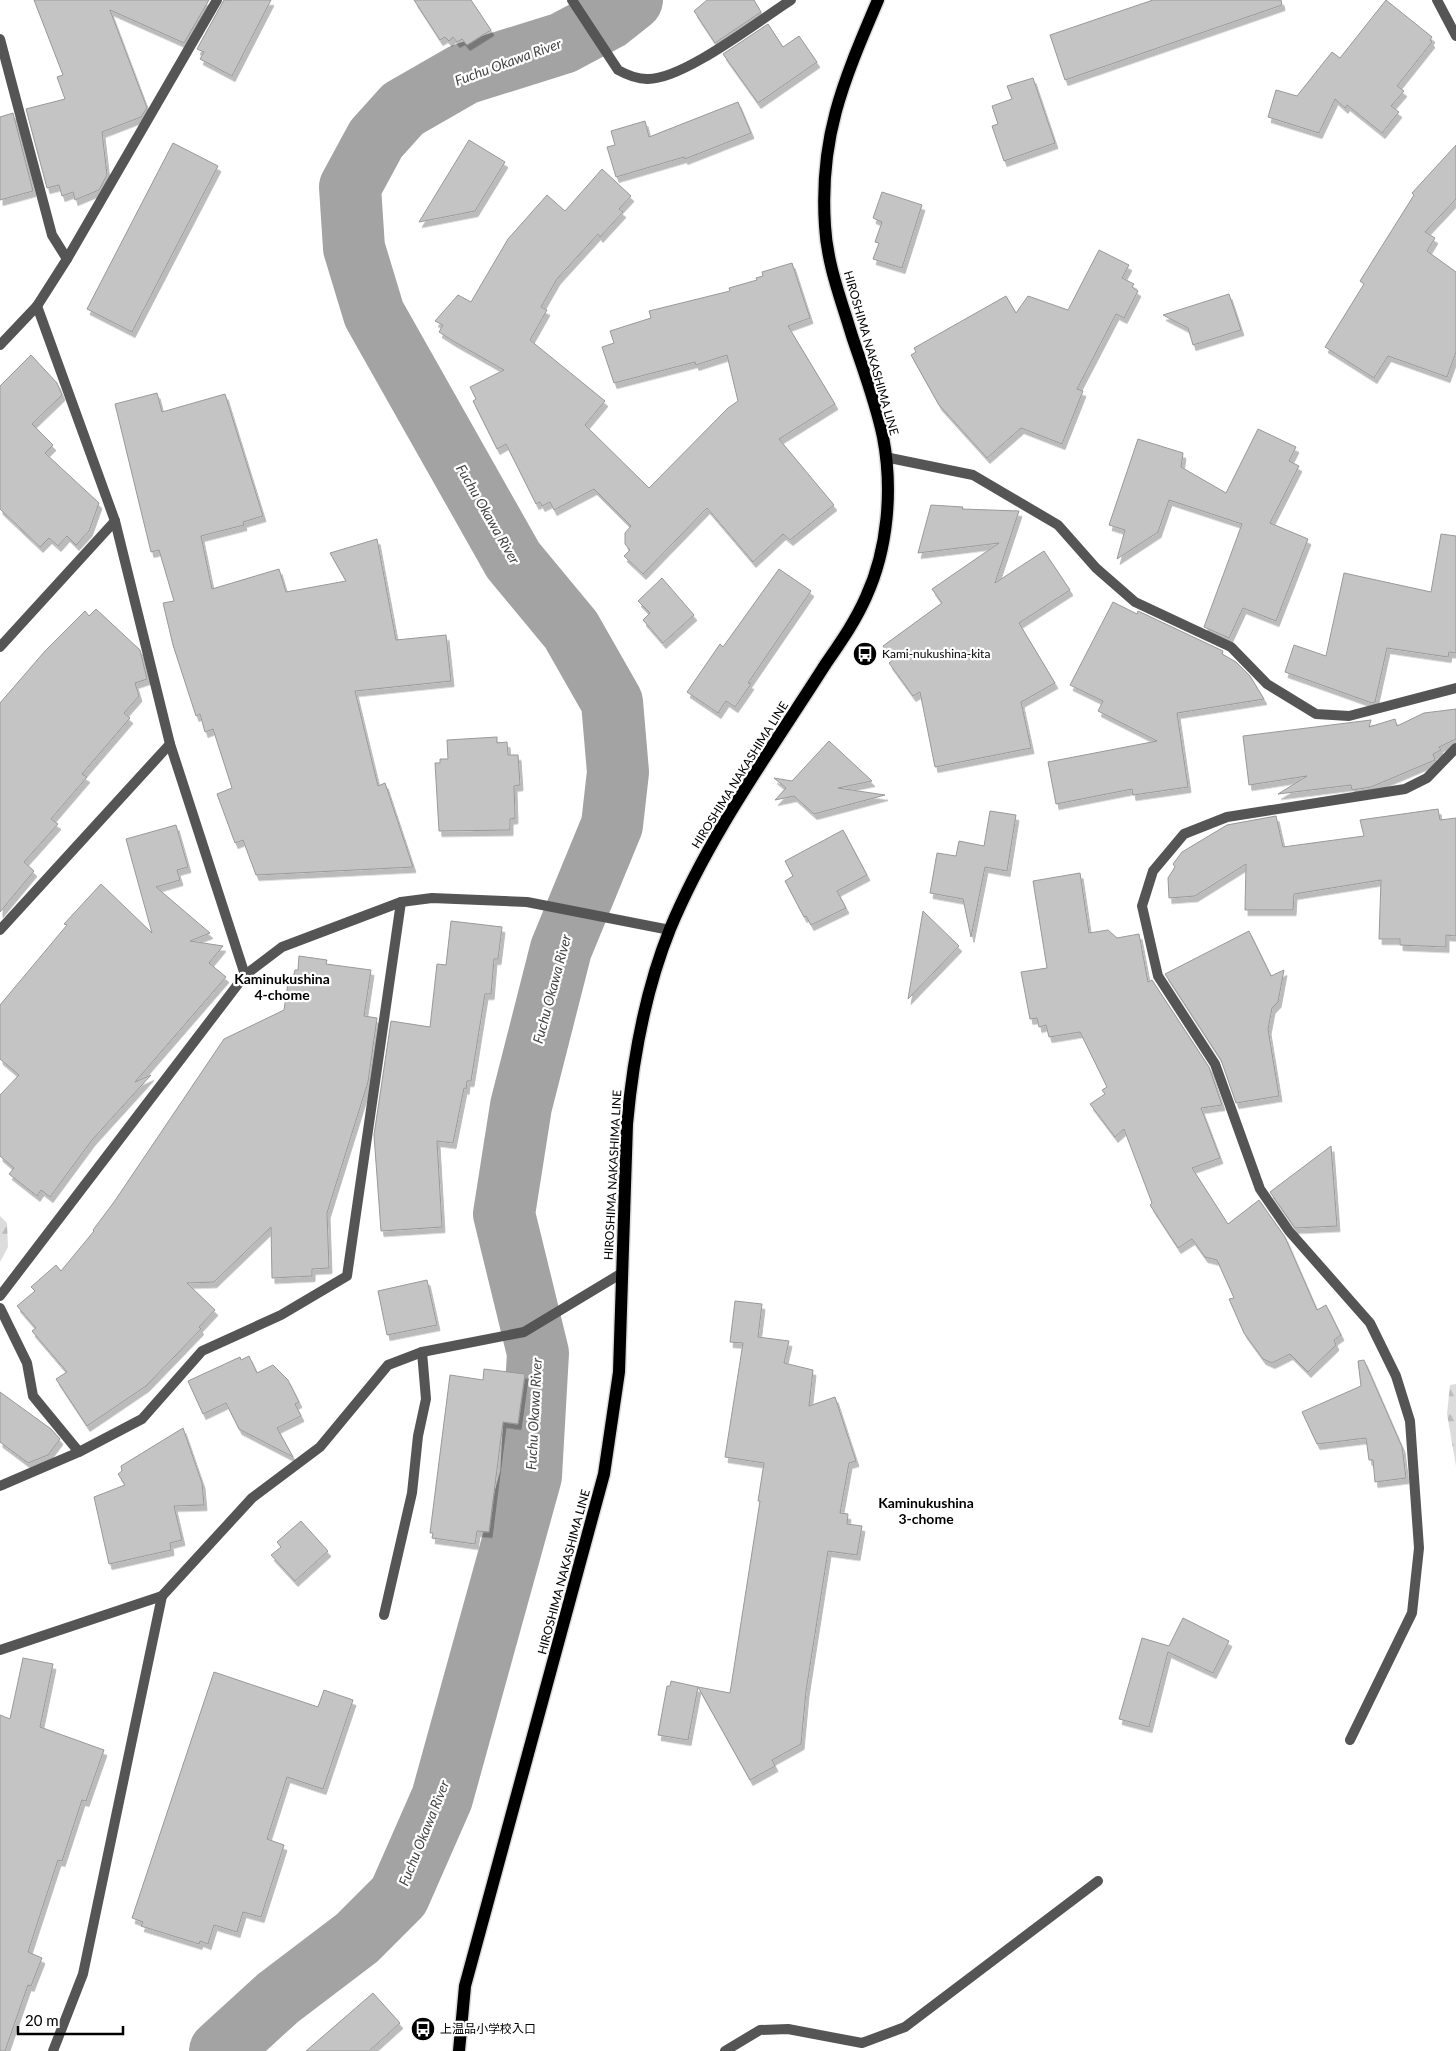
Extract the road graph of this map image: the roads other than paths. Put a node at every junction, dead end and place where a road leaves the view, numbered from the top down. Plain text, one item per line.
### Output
1 (217, 0) edge
2 (790, 0) edge
3 (878, 0) edge
4 (1437, 0) edge
5 (573, 2) edge
6 (1456, 36) edge
7 (0, 39) edge
8 (67, 259) junction
9 (37, 306) junction
10 (0, 345) edge
11 (885, 457) junction
12 (115, 521) junction
13 (0, 647) edge
14 (1456, 688) edge
15 (170, 744) junction
16 (1456, 748) edge
17 (401, 902) junction
18 (0, 930) edge
19 (670, 930) junction
20 (245, 975) junction
21 (622, 1273) junction
22 (0, 1296) edge
23 (0, 1308) edge
24 (422, 1352) junction
25 (79, 1452) junction
26 (0, 1486) edge
27 (162, 1596) junction
28 (384, 1615) dead end
29 (0, 1650) edge
30 (1350, 1740) dead end
31 (1098, 1881) dead end
32 (53, 2051) edge
33 (459, 2051) edge
34 (725, 2051) edge

1 - 8 street
2 - 5 street
3 - 11 main road, HIROSHIMA NAKASHIMA LINE
4 - 6 street
7 - 8 street
8 - 9 street
9 - 10 street
9 - 12 street
11 - 14 street
11 - 19 main road, HIROSHIMA NAKASHIMA LINE
12 - 13 street
12 - 15 street
15 - 18 street
15 - 20 street
16 - 30 street
17 - 19 street
17 - 20 street
17 - 25 street
19 - 21 main road, HIROSHIMA NAKASHIMA LINE
20 - 22 street
21 - 24 street
21 - 33 main road, HIROSHIMA NAKASHIMA LINE
23 - 25 street
24 - 27 street
24 - 28 street
25 - 26 street
27 - 29 street
27 - 32 street
31 - 34 street

